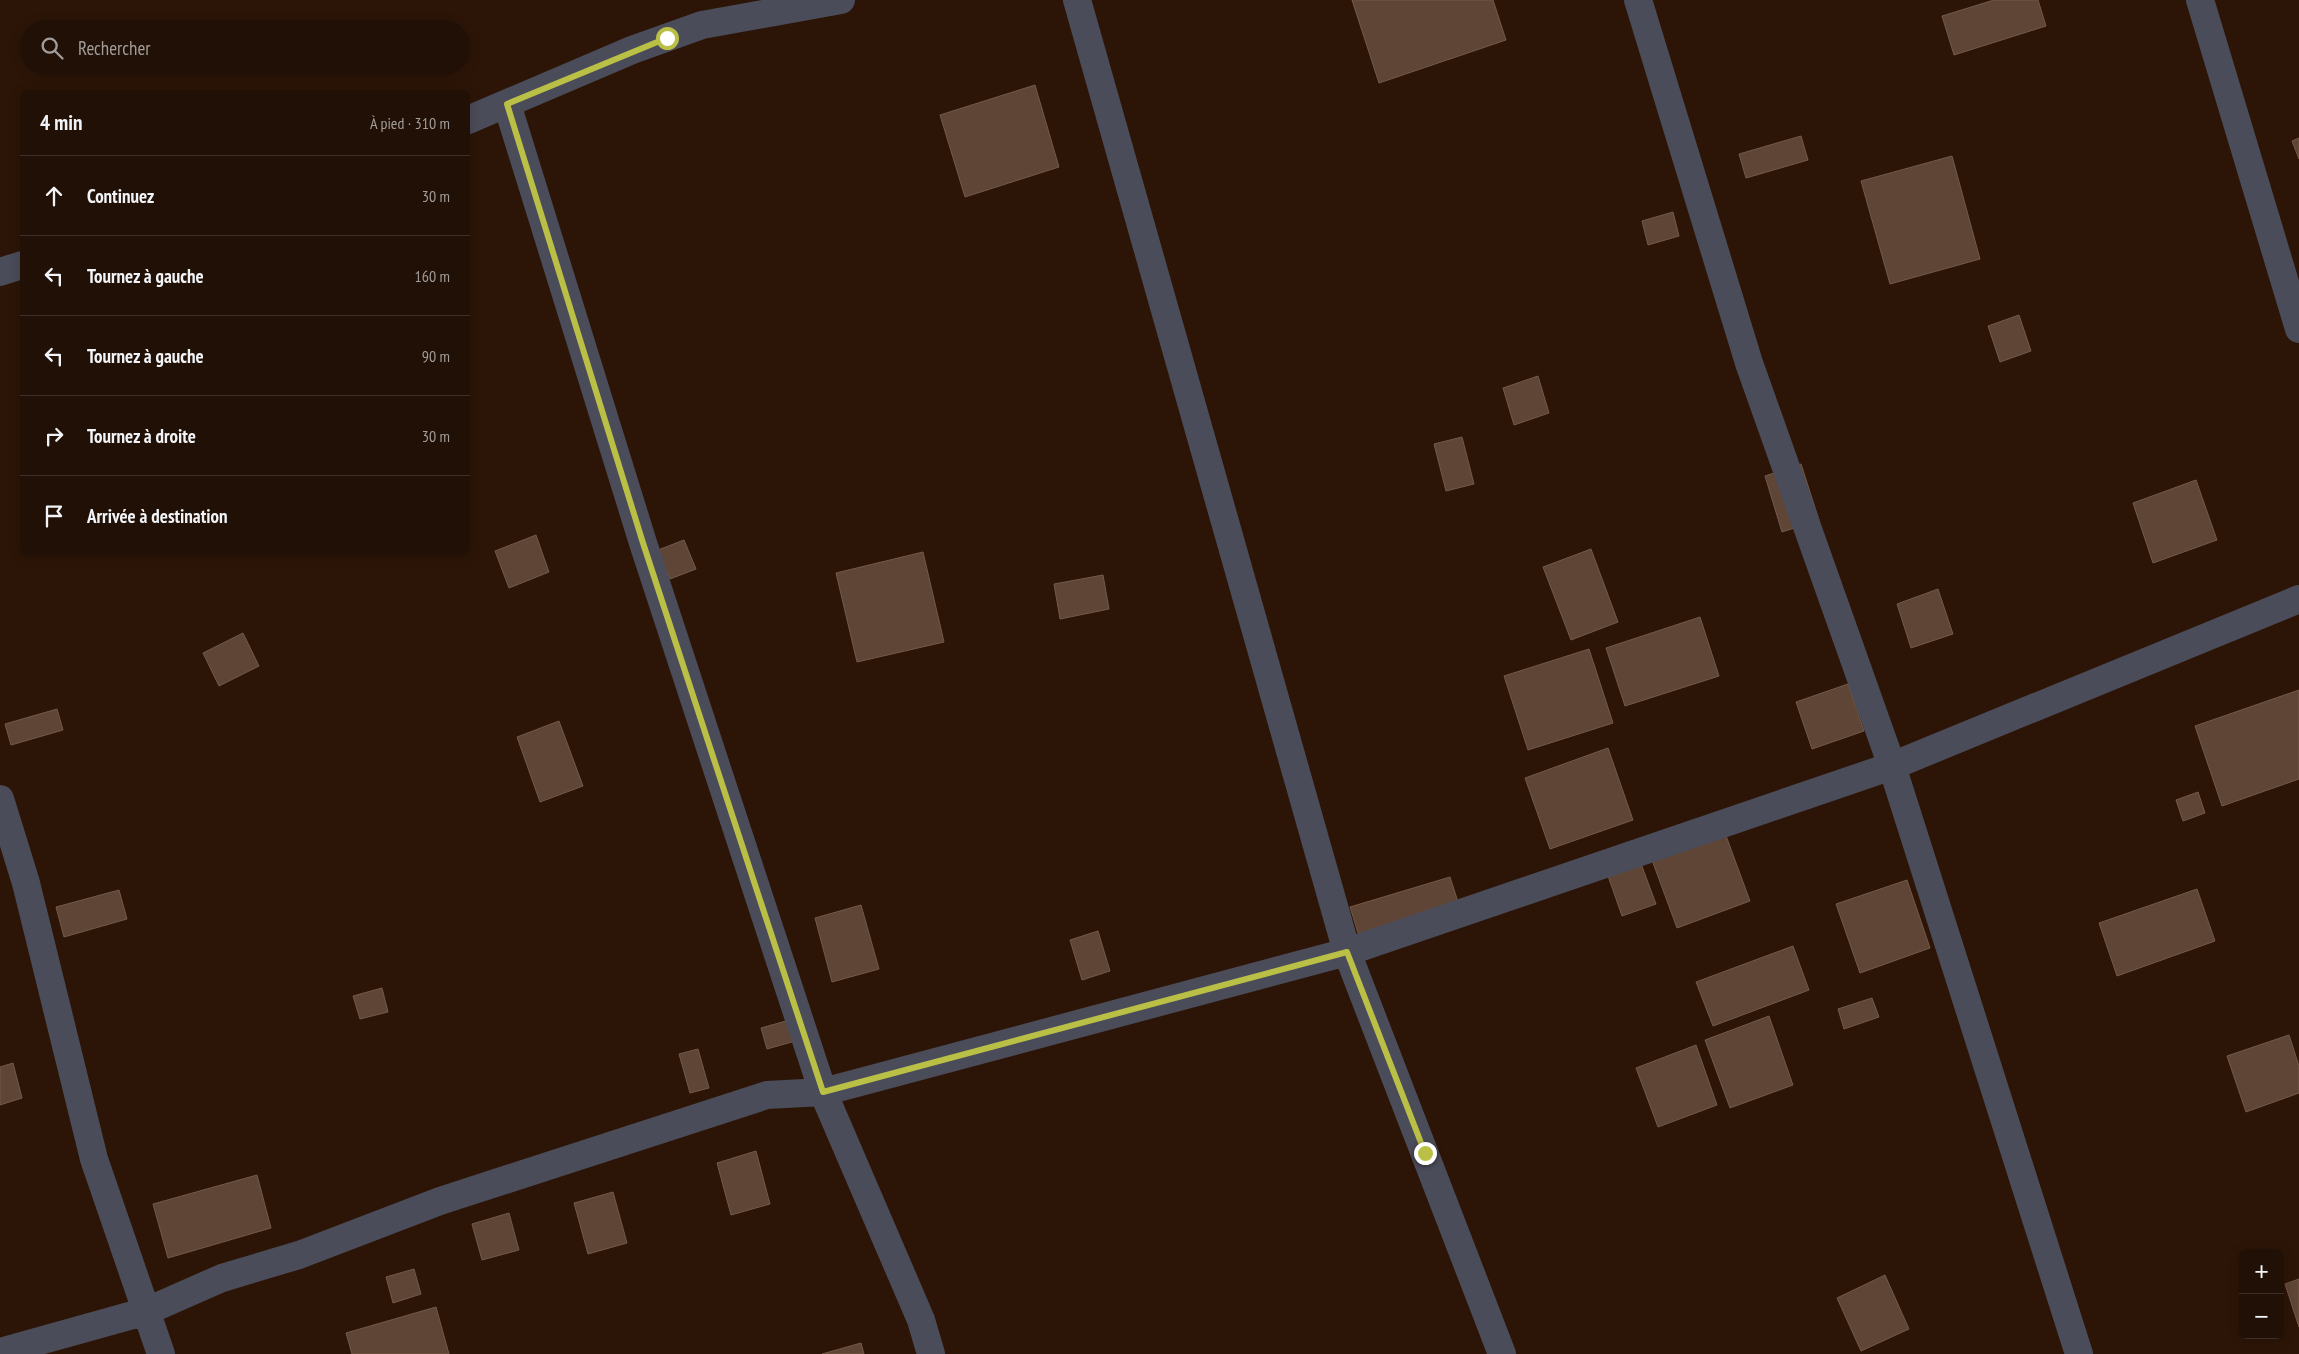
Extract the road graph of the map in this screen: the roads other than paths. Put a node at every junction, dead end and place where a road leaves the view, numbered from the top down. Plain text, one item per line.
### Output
1 (841, 0) edge
2 (1078, 0) edge
3 (1638, 0) edge
4 (2200, 0) edge
5 (507, 104) junction
6 (470, 119) edge
7 (20, 266) edge
8 (0, 272) edge
9 (2299, 329) edge
10 (2299, 599) edge
11 (1892, 766) junction
12 (0, 799) edge
13 (1347, 952) junction
14 (823, 1092) junction
15 (147, 1311) junction
16 (921, 1320) junction
17 (0, 1352) edge
18 (161, 1354) edge
19 (917, 1354) edge
20 (931, 1354) edge
21 (1502, 1354) edge
22 (2079, 1354) edge

1 - 5 street
2 - 13 street
3 - 11 street
4 - 9 street
5 - 6 street
5 - 14 street
7 - 8 street
10 - 11 street
11 - 13 street
11 - 22 street
12 - 15 street
13 - 14 street
13 - 21 street
14 - 15 street
14 - 16 street
15 - 17 street
15 - 18 street
16 - 19 street
16 - 20 street

